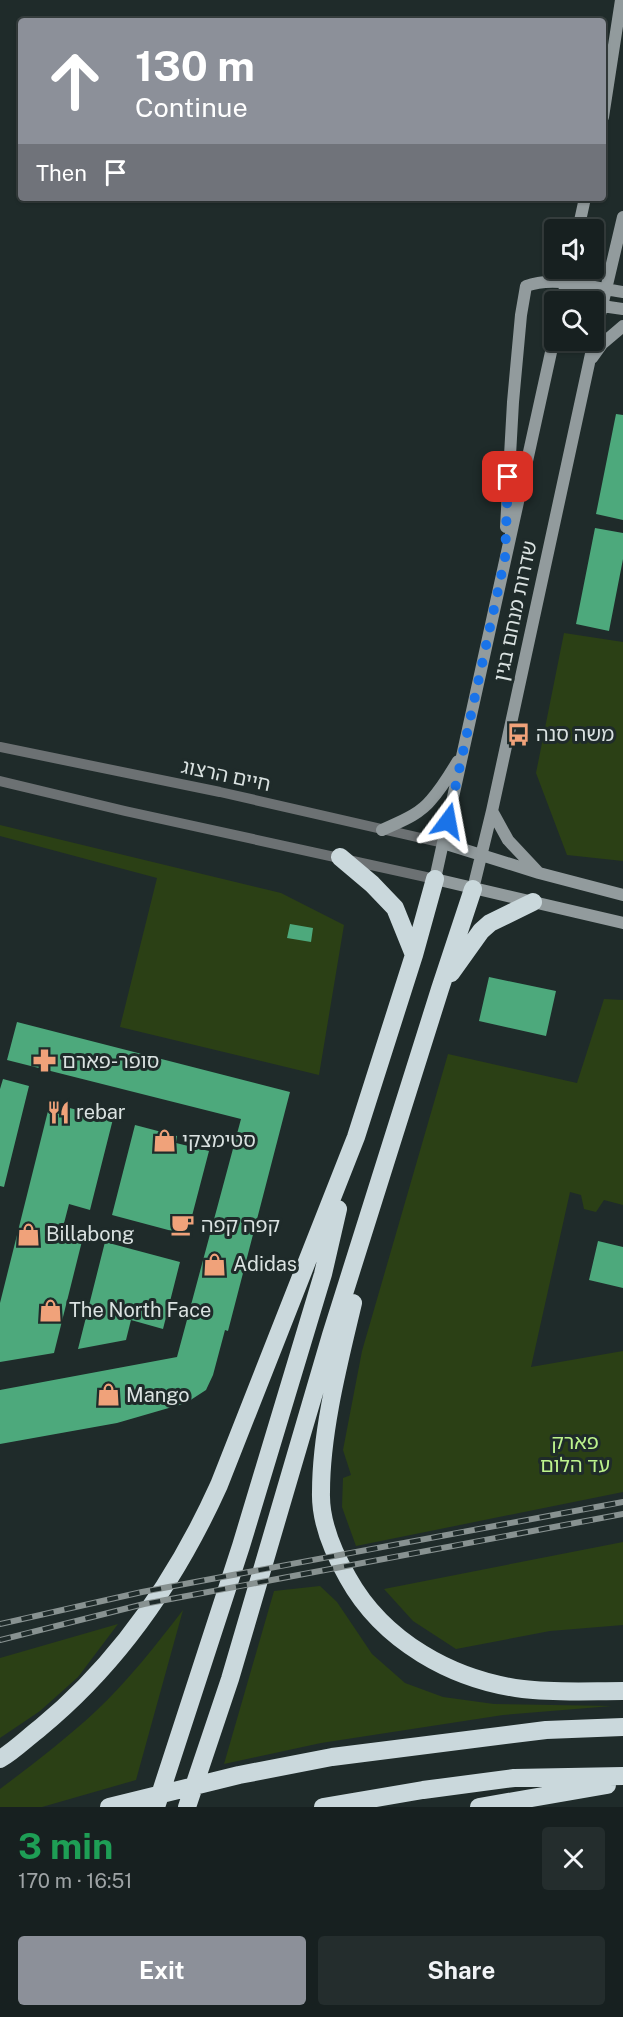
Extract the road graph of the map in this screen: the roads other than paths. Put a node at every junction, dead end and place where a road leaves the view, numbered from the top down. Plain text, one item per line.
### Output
1 (621, 0) edge
2 (606, 98) edge
3 (584, 201) edge
4 (580, 219) edge
5 (622, 223) edge
6 (623, 252) edge
7 (567, 279) edge
8 (566, 284) junction
9 (606, 290) junction
10 (564, 291) edge
11 (575, 291) edge
12 (623, 292) edge
13 (604, 293) edge
14 (604, 305) edge
15 (623, 309) edge
16 (623, 326) edge
17 (551, 351) edge
18 (592, 351) edge
19 (588, 367) junction
20 (505, 558) junction
21 (0, 747) edge
22 (463, 755) junction
23 (0, 781) edge
24 (492, 811) junction
25 (382, 830) junction
26 (443, 843) junction
27 (482, 854) junction
28 (340, 857) junction
29 (539, 873) junction
30 (435, 879) junction
31 (473, 889) junction
32 (623, 895) edge
33 (534, 902) junction
34 (623, 923) edge
35 (414, 955) junction
36 (440, 989) junction
37 (356, 1137) junction
38 (339, 1334) junction
39 (623, 1691) edge
40 (623, 1726) edge
41 (0, 1759) edge
42 (623, 1776) edge
43 (623, 1782) edge
44 (109, 1807) edge
45 (156, 1807) edge
46 (187, 1807) edge
47 (323, 1807) edge
48 (479, 1807) edge

1 - 2 main road
3 - 4 main road
5 - 6 main road
5 - 9 main road, שדרות מנחם בגין
7 - 8 main road
8 - 9 main road
8 - 10 main road
8 - 11 main road
8 - 20 main road
9 - 12 main road
9 - 13 main road, שדרות מנחם בגין
14 - 15 main road
16 - 19 main road
17 - 20 main road, שדרות מנחם בגין
18 - 19 main road, שדרות מנחם בגין
19 - 24 main road, שדרות מנחם בגין
20 - 22 main road, שדרות מנחם בגין
21 - 25 street, חיים הרצוג
22 - 25 main road
22 - 26 main road, שדרות מנחם בגין
23 - 28 street
24 - 27 main road, שדרות מנחם בגין
24 - 29 main road
25 - 26 street, חיים הרצוג
26 - 27 main road
26 - 30 main road, שדרות מנחם בגין
27 - 29 main road
27 - 31 main road, שדרות מנחם בגין
28 - 30 street
28 - 35 highway
29 - 32 main road
30 - 31 main road
30 - 35 highway
31 - 33 main road
31 - 36 highway
33 - 34 main road
33 - 36 highway
35 - 37 highway
36 - 38 highway
37 - 41 highway
37 - 45 highway
38 - 39 highway
38 - 46 highway
40 - 44 highway
42 - 47 highway
43 - 48 highway

